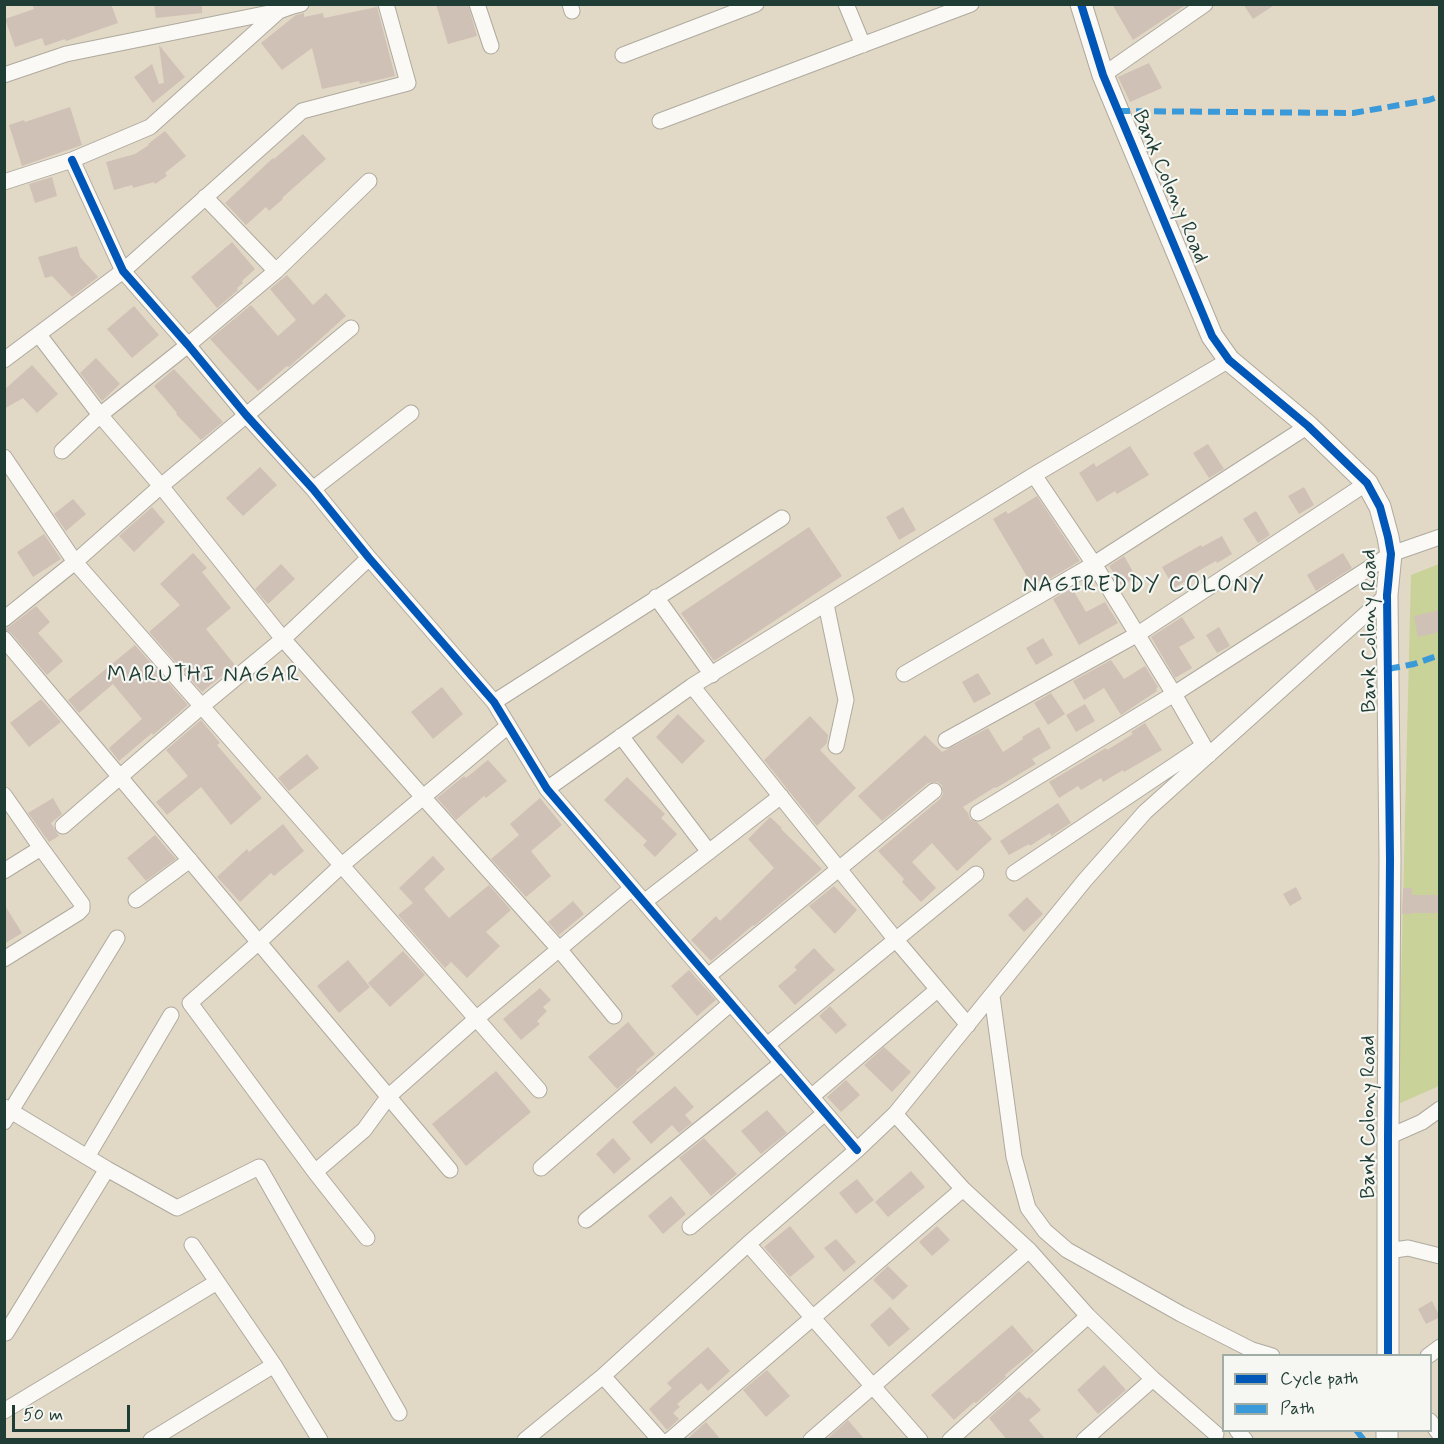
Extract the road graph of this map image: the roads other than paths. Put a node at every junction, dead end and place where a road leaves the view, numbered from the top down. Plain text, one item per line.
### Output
1 (386, 4) edge
2 (477, 4) edge
3 (756, 4) edge
4 (846, 4) edge
5 (972, 4) edge
6 (1082, 4) edge
7 (1205, 4) edge
8 (291, 7) edge
9 (863, 45) junction
10 (491, 46) dead end
11 (623, 55) dead end
12 (4, 75) edge
13 (1103, 75) junction
14 (660, 121) dead end
15 (72, 160) junction
16 (4, 182) edge
17 (369, 182) dead end
18 (205, 197) junction
19 (123, 271) junction
20 (276, 271) junction
21 (351, 328) dead end
22 (39, 335) junction
23 (188, 345) junction
24 (4, 360) edge
25 (1228, 360) junction
26 (411, 412) dead end
27 (246, 415) junction
28 (100, 416) junction
29 (1308, 426) junction
30 (62, 451) dead end
31 (4, 457) edge
32 (1034, 475) junction
33 (1368, 483) junction
34 (161, 486) junction
35 (313, 489) junction
36 (782, 518) dead end
37 (1440, 537) edge
38 (1391, 554) junction
39 (369, 558) junction
40 (75, 562) junction
41 (1094, 564) junction
42 (1387, 595) junction
43 (656, 597) junction
44 (826, 604) junction
45 (7, 611) edge
46 (1137, 634) junction
47 (4, 639) edge
48 (283, 639) junction
49 (904, 674) dead end
50 (712, 675) junction
51 (692, 687) junction
52 (1174, 694) junction
53 (494, 702) junction
54 (202, 706) junction
55 (508, 726) junction
56 (621, 736) junction
57 (946, 740) dead end
58 (836, 746) dead end
59 (1206, 750) junction
60 (120, 777) junction
61 (547, 789) junction
62 (934, 790) dead end
63 (4, 795) edge
64 (781, 796) junction
65 (423, 797) junction
66 (978, 813) dead end
67 (63, 826) dead end
68 (41, 848) junction
69 (709, 852) junction
70 (190, 860) junction
71 (342, 865) junction
72 (839, 868) junction
73 (4, 871) edge
74 (1014, 873) dead end
75 (976, 874) dead end
76 (632, 888) junction
77 (136, 900) dead end
78 (644, 902) junction
79 (117, 938) dead end
80 (896, 940) junction
81 (259, 942) junction
82 (559, 949) junction
83 (4, 959) edge
84 (708, 976) junction
85 (937, 990) junction
86 (992, 996) junction
87 (730, 1003) junction
88 (171, 1015) dead end
89 (614, 1016) dead end
90 (477, 1018) junction
91 (968, 1025) junction
92 (767, 1045) junction
93 (782, 1063) junction
94 (539, 1090) dead end
95 (389, 1096) junction
96 (811, 1097) junction
97 (1440, 1109) edge
98 (7, 1113) edge
99 (825, 1113) junction
100 (896, 1114) junction
101 (1388, 1137) junction
102 (856, 1150) junction
103 (87, 1157) junction
104 (541, 1168) dead end
105 (107, 1169) junction
106 (450, 1170) dead end
107 (315, 1172) junction
108 (963, 1189) junction
109 (586, 1220) dead end
110 (690, 1227) dead end
111 (367, 1238) dead end
112 (748, 1244) junction
113 (192, 1245) dead end
114 (1029, 1250) junction
115 (1388, 1251) junction
116 (1440, 1256) edge
117 (217, 1282) junction
118 (1088, 1316) junction
119 (813, 1318) junction
120 (6, 1333) edge
121 (1265, 1354) edge
122 (1388, 1354) edge
123 (274, 1365) junction
124 (603, 1376) junction
125 (1153, 1379) junction
126 (873, 1386) junction
127 (4, 1411) edge
128 (399, 1413) dead end
129 (1217, 1435) edge
130 (152, 1440) edge
131 (320, 1440) edge
132 (525, 1440) edge
133 (660, 1440) edge
134 (670, 1440) edge
135 (811, 1440) edge
136 (920, 1440) edge
137 (950, 1440) edge
138 (1084, 1440) edge

1 - 18 street
2 - 10 street
3 - 11 street
4 - 9 street
5 - 9 street
6 - 13 street, Bank Colony Road
7 - 13 street
8 - 12 street
8 - 15 street
9 - 14 street
13 - 25 street, Bank Colony Road
15 - 16 street
15 - 19 street
17 - 20 street
18 - 19 street
18 - 20 street
19 - 22 street
19 - 23 street
20 - 23 street
21 - 27 street
22 - 24 street
22 - 28 street
23 - 27 street
23 - 28 street
25 - 29 street, Bank Colony Road
25 - 32 street
26 - 35 street
27 - 34 street
27 - 35 street
28 - 30 street
28 - 34 street
29 - 33 street, Bank Colony Road
29 - 41 street
31 - 40 street
32 - 41 street
32 - 44 street
33 - 38 street, Bank Colony Road
33 - 46 street
34 - 40 street
34 - 48 street
35 - 39 street
36 - 43 street
37 - 38 street
38 - 42 street, Bank Colony Road
38 - 52 street
39 - 48 street
39 - 53 street
40 - 45 street
40 - 54 street
41 - 46 street
41 - 49 street
42 - 59 street
42 - 101 street, Bank Colony Road
43 - 50 street
43 - 53 street
44 - 50 street
44 - 58 street
46 - 52 street
46 - 57 street
47 - 60 street
48 - 54 street
48 - 65 street
50 - 51 street
51 - 56 street
51 - 64 street
52 - 59 street
52 - 66 street
53 - 55 street
54 - 60 street
54 - 71 street
55 - 61 street
55 - 65 street
56 - 61 street
56 - 69 street
59 - 74 street
59 - 86 street
60 - 67 street
60 - 70 street
61 - 76 street
62 - 72 street
63 - 68 street
64 - 69 street
64 - 72 street
65 - 71 street
65 - 82 street
68 - 73 street
68 - 83 street
69 - 78 street
70 - 77 street
70 - 81 street
71 - 81 street
71 - 90 street
72 - 80 street
72 - 84 street
75 - 80 street
76 - 78 street
76 - 82 street
78 - 84 street
79 - 98 street
80 - 85 street
80 - 92 street
81 - 95 street
81 - 107 street
82 - 89 street
82 - 90 street
84 - 87 street
85 - 91 street
85 - 96 street
86 - 91 street
86 - 121 street
87 - 92 street
87 - 104 street
88 - 103 street
90 - 94 street
90 - 95 street
91 - 100 street
92 - 93 street
93 - 96 street
93 - 109 street
95 - 106 street
95 - 107 street
96 - 99 street
97 - 101 street
98 - 103 street
99 - 102 street
99 - 110 street
100 - 102 street
100 - 108 street
101 - 115 street, Bank Colony Road
102 - 112 street
103 - 105 street
105 - 120 street
105 - 128 street
107 - 111 street
108 - 114 street
108 - 119 street
112 - 119 street
112 - 124 street
113 - 117 street
114 - 118 street
114 - 126 street
115 - 116 street
115 - 122 street, Bank Colony Road
117 - 123 street
117 - 127 street
118 - 125 street
118 - 137 street
119 - 126 street
119 - 134 street
123 - 130 street
123 - 131 street
124 - 132 street
124 - 133 street
125 - 129 street
125 - 138 street
126 - 135 street
126 - 136 street

